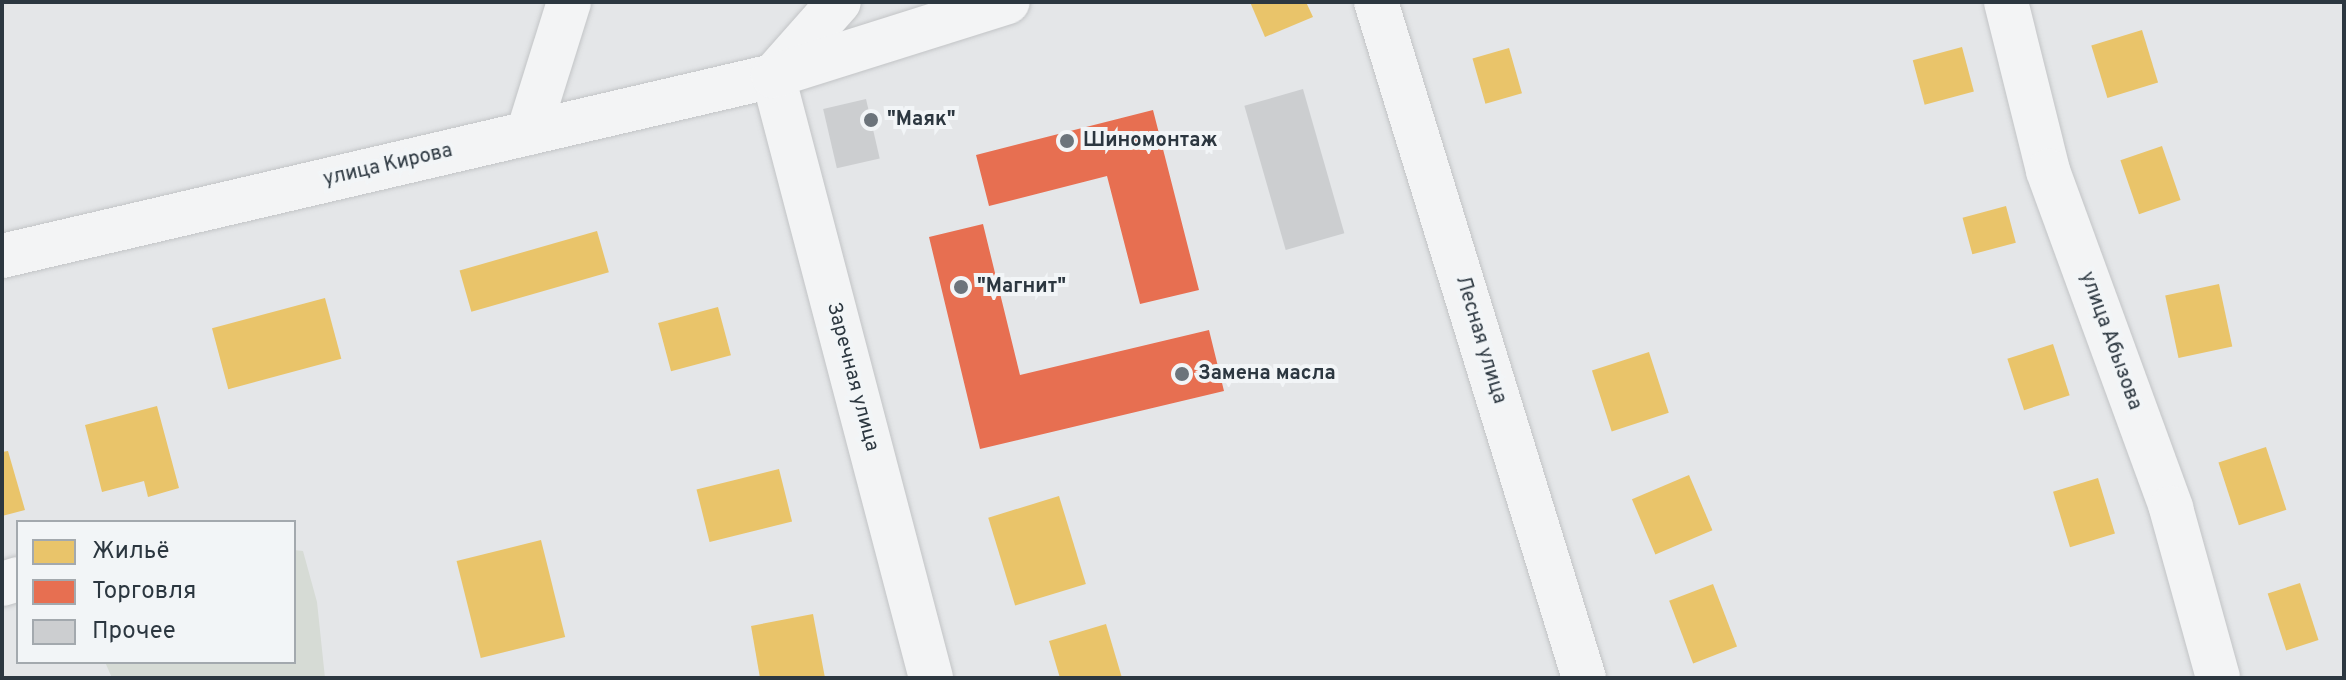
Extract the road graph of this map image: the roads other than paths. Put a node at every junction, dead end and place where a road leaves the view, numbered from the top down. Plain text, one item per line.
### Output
1 (569, 2) edge
2 (839, 2) edge
3 (1008, 2) edge
4 (1376, 2) edge
5 (2006, 2) edge
6 (773, 76) junction
7 (528, 133) junction
8 (2, 256) edge
9 (931, 678) edge
10 (1584, 678) edge
11 (2218, 678) edge

1 - 7 street
2 - 6 street
3 - 6 street, улица Кирова
4 - 10 street, Лесная улица
5 - 11 street, улица Абызова
6 - 7 street, улица Кирова
6 - 9 street, Заречная улица
7 - 8 street, улица Кирова

